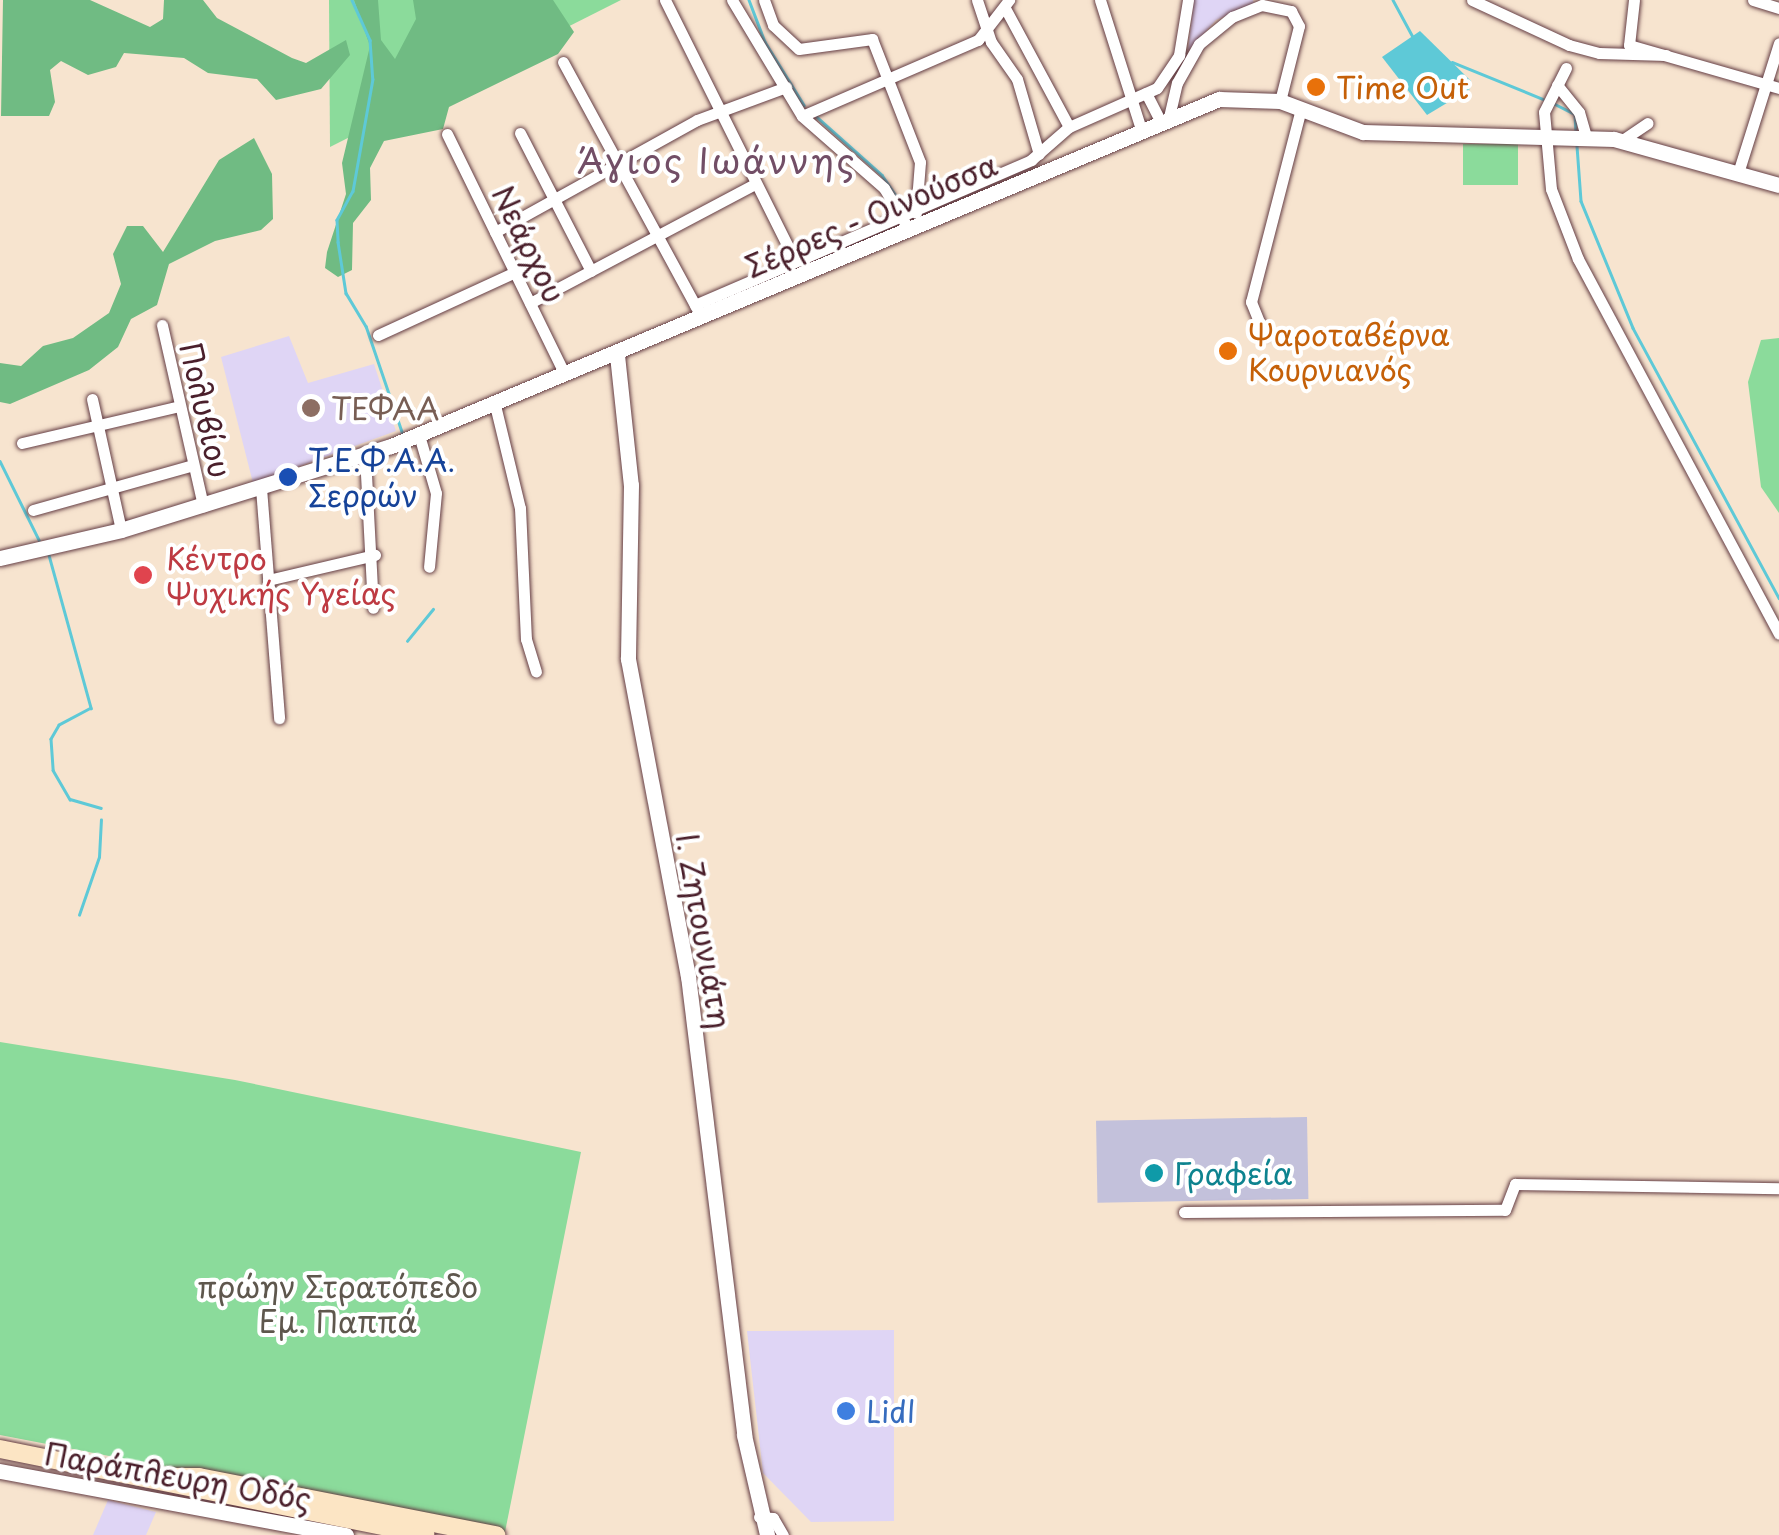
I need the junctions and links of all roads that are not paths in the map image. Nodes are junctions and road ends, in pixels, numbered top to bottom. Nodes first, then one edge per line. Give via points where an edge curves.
1 (665, 0) edge
2 (732, 0) edge
3 (764, 0) edge
4 (977, 0) edge
5 (1100, 0) edge
6 (1188, 0) edge
7 (1472, 0) edge
8 (1634, 0) edge
9 (1754, 0) edge
10 (1262, 2) edge
11 (1282, 3) edge
12 (1007, 4) edge
13 (1779, 8) edge
14 (987, 31) junction
15 (1779, 42) edge
16 (1666, 55) junction
17 (563, 62) dead end
18 (1566, 68) dead end
19 (890, 74) junction
20 (1766, 84) junction
21 (786, 87) junction
22 (1779, 88) edge
23 (1146, 93) junction
24 (1552, 96) junction
25 (1128, 99) junction
26 (1280, 101) junction
27 (1300, 108) junction
28 (716, 110) junction
29 (802, 116) junction
30 (1164, 119) junction
31 (1648, 123) dead end
32 (1068, 127) junction
33 (1141, 129) junction
34 (520, 133) dead end
35 (447, 134) dead end
36 (1552, 136) junction
37 (1586, 138) junction
38 (1614, 140) junction
39 (1039, 154) junction
40 (618, 164) junction
41 (1738, 173) junction
42 (753, 184) junction
43 (1779, 185) edge
44 (553, 198) junction
45 (917, 209) junction
46 (905, 223) junction
47 (495, 232) junction
48 (657, 235) junction
49 (795, 262) junction
50 (591, 271) junction
51 (514, 272) junction
52 (530, 303) junction
53 (698, 311) junction
54 (536, 316) junction
55 (521, 323) dead end
56 (162, 325) dead end
57 (378, 334) dead end
58 (1264, 334) dead end
59 (616, 355) junction
60 (565, 375) junction
61 (92, 399) dead end
62 (494, 405) junction
63 (180, 406) junction
64 (98, 426) junction
65 (418, 436) junction
66 (22, 443) dead end
67 (366, 455) junction
68 (193, 465) junction
69 (111, 488) junction
70 (261, 488) junction
71 (202, 506) junction
72 (32, 510) dead end
73 (120, 530) junction
74 (375, 554) junction
75 (0, 558) edge
76 (429, 567) dead end
77 (268, 580) junction
78 (374, 608) dead end
79 (1779, 634) edge
80 (536, 671) dead end
81 (279, 718) dead end
82 (1779, 1188) edge
83 (1184, 1212) dead end
84 (0, 1449) edge
85 (0, 1471) edge
86 (153, 1477) junction
87 (225, 1510) junction
88 (300, 1511) junction
89 (759, 1516) junction
90 (346, 1535) edge
91 (425, 1535) edge
92 (496, 1535) edge
93 (755, 1535) edge
94 (767, 1535) edge
95 (784, 1535) edge

1 - 28 street
2 - 21 street
3 - 19 street via 772,25 789,44 809,51 866,37
4 - 14 street
5 - 25 street
6 - 23 street via 1174,66
7 - 16 street via 1598,53
8 - 16 street via 1629,45
9 - 13 street
10 - 11 street
10 - 30 street via 1199,44
11 - 26 street via 1296,17 1300,36
12 - 14 street
12 - 32 street
14 - 19 street via 972,44
14 - 39 street via 1017,80
15 - 20 street
16 - 20 street
17 - 40 street
18 - 24 street
19 - 29 street
19 - 45 street via 921,167
20 - 22 street
20 - 41 street
21 - 28 street
21 - 29 street
23 - 25 street
23 - 30 street
24 - 36 street
24 - 37 street via 1580,112
25 - 32 street
25 - 33 street
26 - 27 street, Σέρρες - Οινούσσα
26 - 30 street, Σέρρες - Οινούσσα via 1240,95
27 - 36 street, Σέρρες - Οινούσσα via 1363,132
27 - 58 street via 1251,302
28 - 40 street
28 - 42 street
29 - 46 street via 874,178
30 - 33 street, Σέρρες - Οινούσσα
31 - 38 street
32 - 39 street
33 - 46 street, Σέρρες - Οινούσσα
34 - 44 street
35 - 47 street, Νεάρχου
36 - 37 street, Σέρρες - Οινούσσα
36 - 79 street via 1551,189 1578,260
37 - 38 street, Σέρρες - Οινούσσα
38 - 41 street, Σέρρες - Οινούσσα
39 - 45 street
40 - 44 street
40 - 48 street
41 - 43 street, Σέρρες - Οινούσσα
42 - 48 street
42 - 49 street
44 - 47 street
44 - 50 street
45 - 46 street
46 - 49 street
46 - 53 street, Σέρρες - Οινούσσα
47 - 51 street, Νεάρχου
48 - 50 street
48 - 53 street
49 - 53 street
50 - 52 street
51 - 52 street, Νεάρχου
51 - 57 street
52 - 54 street, Νεάρχου
53 - 59 street, Σέρρες - Οινούσσα
54 - 55 street
54 - 60 street, Νεάρχου
56 - 63 street, Πολυβίου
59 - 60 street, Σέρρες - Οινούσσα
59 - 89 street, Ι. Ζητουνιάτη via 631,485 628,659 688,976
60 - 62 street, Σέρρες - Οινούσσα
61 - 64 street
62 - 65 street, Σέρρες - Οινούσσα
62 - 80 street via 520,508 526,639
63 - 64 street
63 - 68 street, Πολυβίου
64 - 66 street
64 - 69 street
65 - 67 street, Σέρρες - Οινούσσα
65 - 76 street via 436,493
67 - 70 street, Σέρρες - Οινούσσα
67 - 74 street
68 - 69 street
68 - 71 street, Πολυβίου
69 - 72 street
69 - 73 street
70 - 71 street, Σέρρες - Οινούσσα
70 - 77 street
71 - 73 street, Σέρρες - Οινούσσα
73 - 75 street, Σέρρες - Οινούσσα
74 - 77 street
74 - 78 street
77 - 81 street
82 - 83 street via 1515,1184 1505,1210
84 - 86 main road
85 - 87 street, Παράπλευρη Οδός
86 - 88 main road via 195,1492
86 - 92 main road via 199,1477
87 - 88 main road
87 - 90 street, Παράπλευρη Οδός
88 - 91 main road
89 - 93 street
89 - 94 street
89 - 95 street via 773,1518

